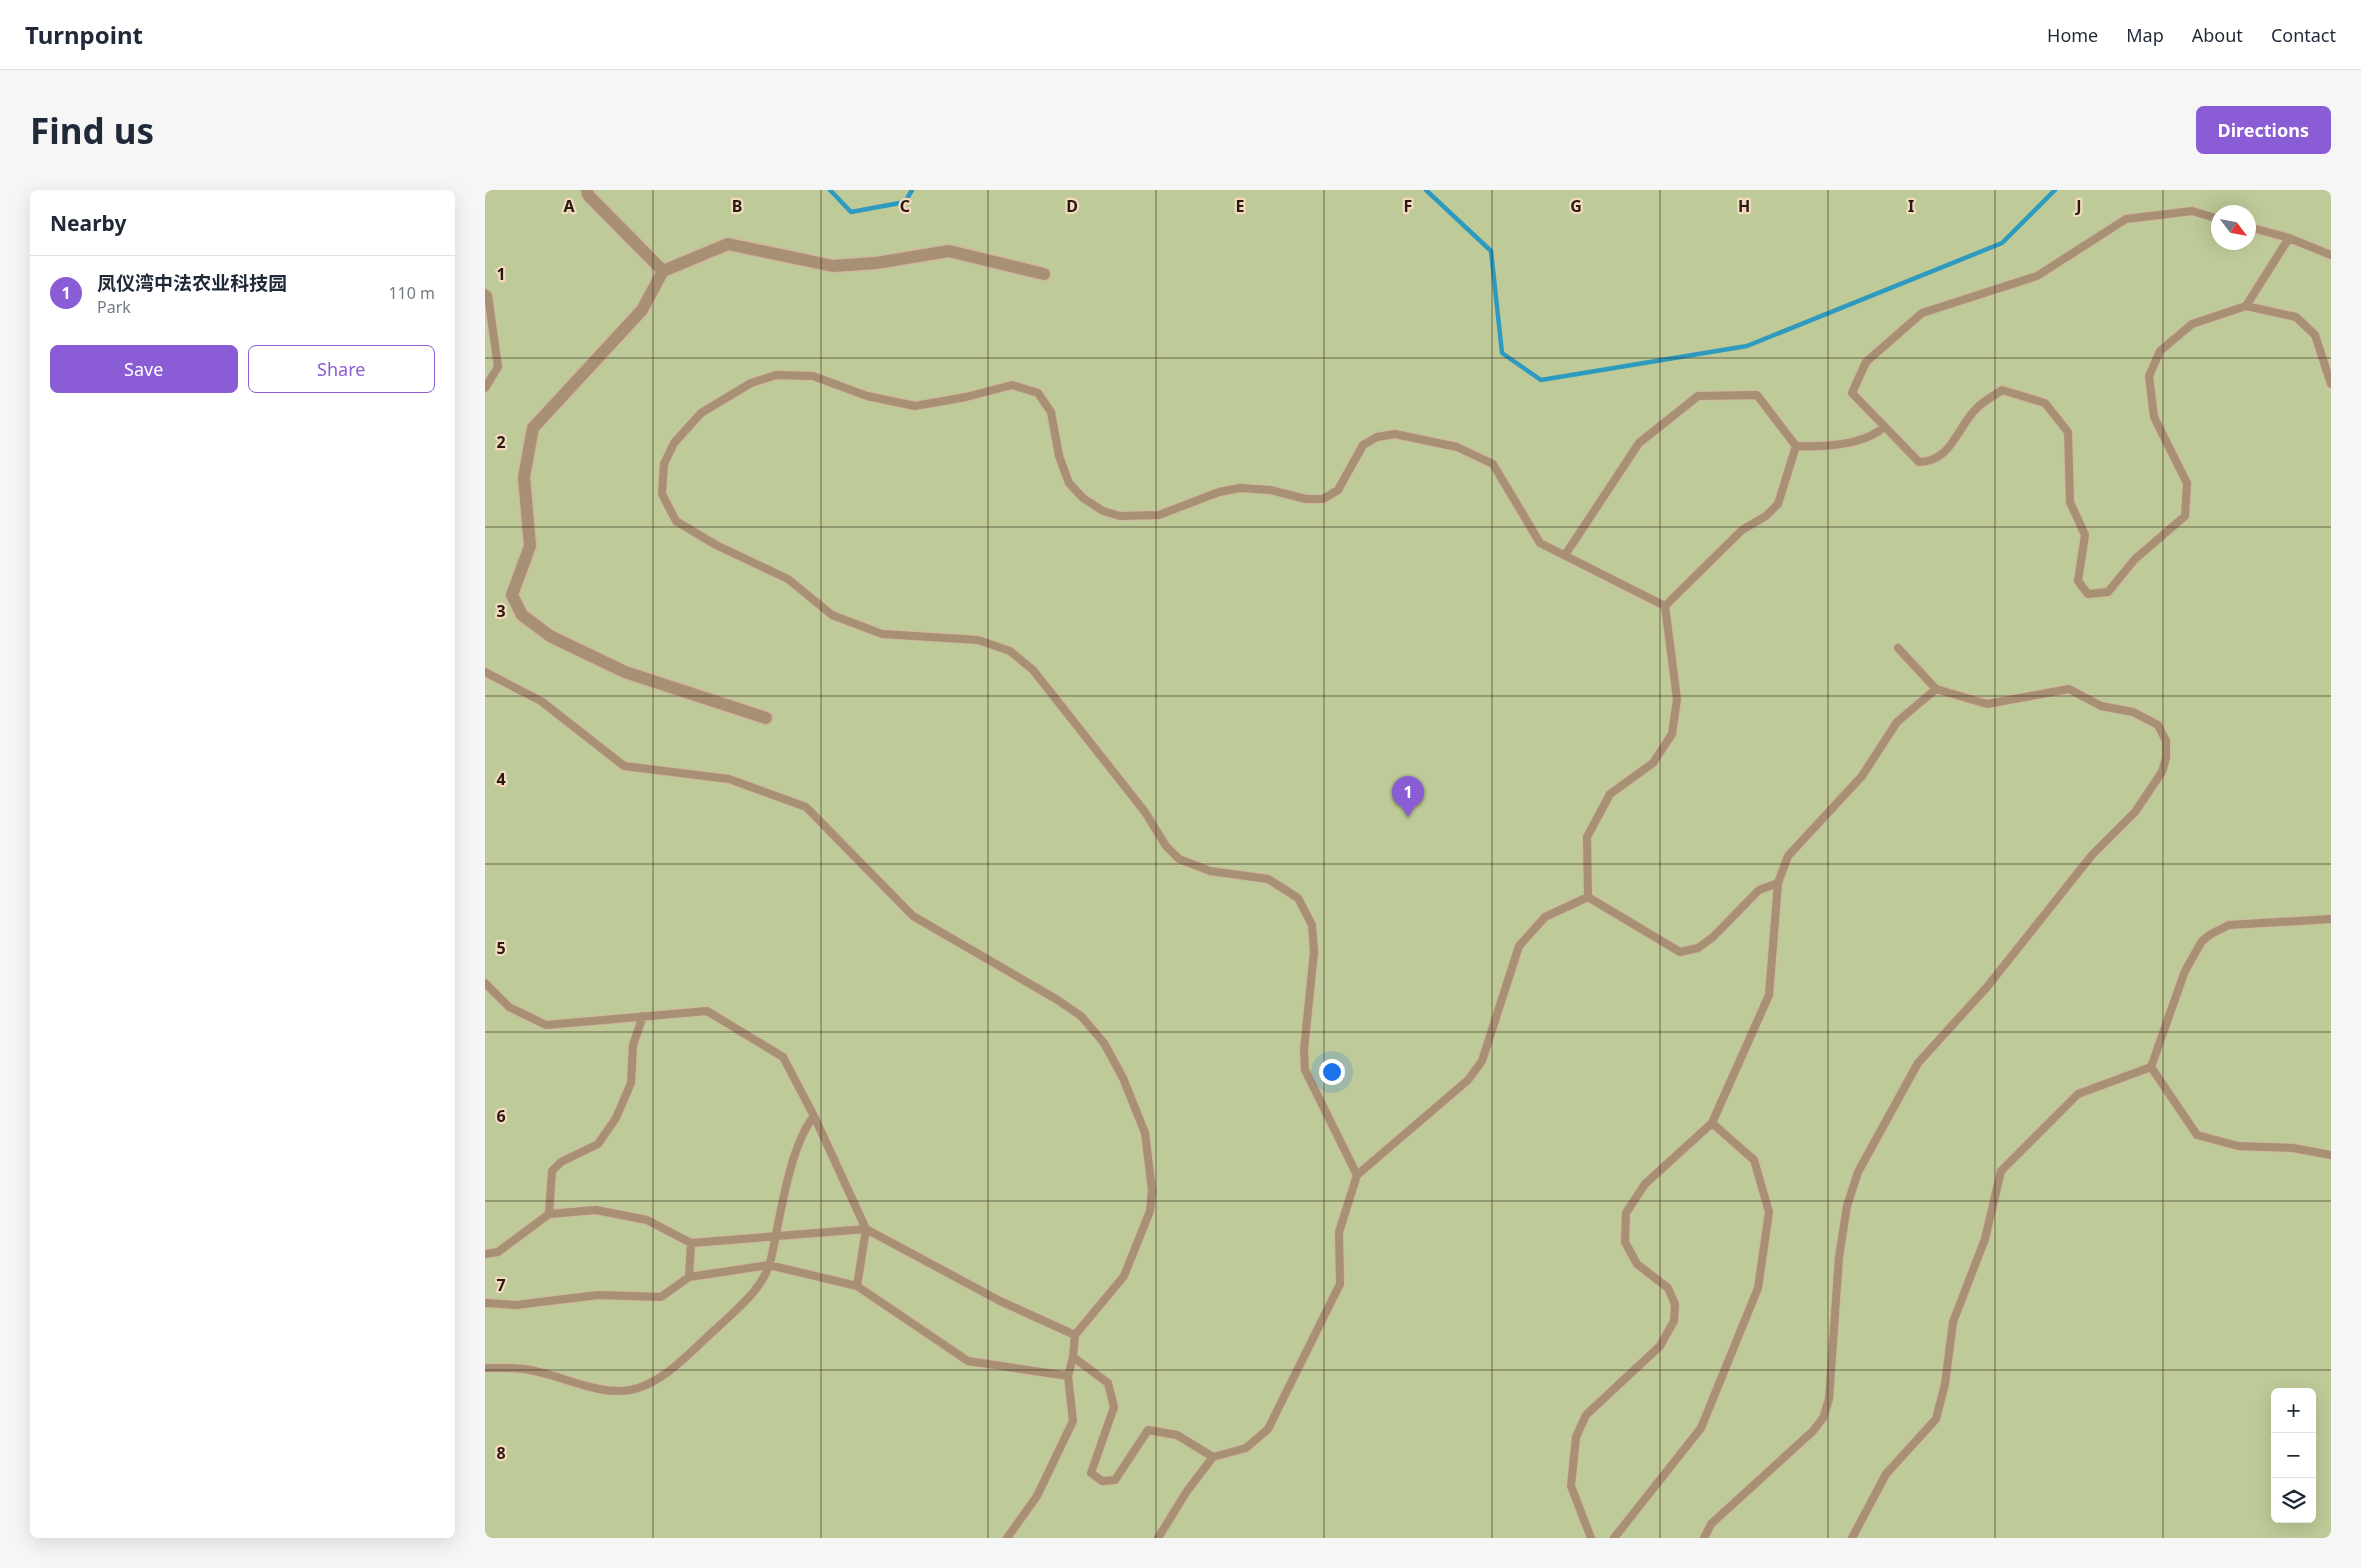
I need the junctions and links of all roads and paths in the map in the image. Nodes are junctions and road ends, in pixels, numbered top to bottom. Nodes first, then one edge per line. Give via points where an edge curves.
1 (587, 190) edge
2 (2211, 217) edge
3 (2256, 229) edge
4 (2289, 238) junction
5 (2331, 256) edge
6 (663, 271) junction
7 (1044, 274) dead end
8 (485, 293) edge
9 (2246, 306) junction
10 (2331, 384) edge
11 (485, 388) edge
12 (1884, 426) junction
13 (1796, 446) junction
14 (1565, 555) junction
15 (1665, 606) junction
16 (1898, 648) dead end
17 (485, 672) edge
18 (1936, 689) junction
19 (766, 718) dead end
20 (1778, 883) junction
21 (1588, 897) junction
22 (2331, 919) edge
23 (485, 983) edge
24 (643, 1016) junction
25 (2151, 1067) junction
26 (814, 1116) junction
27 (1713, 1123) junction
28 (2331, 1155) edge
29 (1357, 1175) junction
30 (549, 1214) junction
31 (867, 1229) junction
32 (776, 1237) junction
33 (691, 1243) junction
34 (485, 1254) edge
35 (769, 1265) junction
36 (689, 1277) junction
37 (857, 1286) junction
38 (485, 1303) edge
39 (1075, 1335) junction
40 (1073, 1357) junction
41 (485, 1368) edge
42 (1068, 1376) junction
43 (1213, 1457) junction
44 (1007, 1538) edge
45 (1158, 1538) edge
46 (1591, 1538) edge
47 (1613, 1538) edge
48 (1704, 1538) edge
49 (1851, 1538) edge

1 - 6 street via 588,195
2 - 12 lane via 2192,211 2126,219 2037,276 1922,313 1866,362 1852,392
3 - 4 lane
4 - 5 lane
4 - 9 lane
6 - 7 street via 728,244 833,266 876,263 949,251
6 - 19 street via 642,310 533,428 524,477 530,546 512,596 521,616 550,636 625,672
8 - 11 lane via 499,367
9 - 10 lane via 2296,317 2315,335
9 - 12 lane via 2192,324 2160,350 2149,376 2154,417 2187,483 2185,516 2135,558 2108,592 2088,594 2078,581 2085,535 2070,502 2068,432 2045,403 2002,390 1976,409 1950,448 1930,462 1919,462
12 - 13 lane via 1877,433 1831,447
13 - 14 lane via 1757,395 1698,396 1639,443
13 - 15 lane via 1778,504 1766,516 1742,530
14 - 15 lane
14 - 29 lane via 1541,542 1493,464 1457,447 1395,434 1377,437 1363,445 1338,490 1323,499 1239,488 1219,492 1159,515 1120,516 1103,511 1083,498 1069,483 1059,456 1051,412 1038,393 1012,385 915,406 867,396 813,376 776,375 751,383 701,413 674,443 664,464 662,494 676,521 715,545 788,579 832,615 882,634 978,640 1010,652 1033,670 1179,859 1210,871 1268,879 1298,898 1312,925 1314,952 1304,1050 1305,1070
15 - 21 lane via 1677,699 1672,734 1653,763 1609,794 1587,837
16 - 18 lane
17 - 39 lane via 541,701 624,766 729,779 806,807 913,916 1081,1016 1104,1043 1123,1078 1145,1133 1152,1190 1149,1211 1124,1276
18 - 20 lane via 1897,722 1862,776 1788,856
18 - 48 lane via 1987,704 2069,689 2101,706 2133,712 2158,725 2166,741 2166,758 2162,772 2135,812 2092,855 1987,987 1919,1063 1859,1172 1847,1206 1839,1257 1829,1399 1823,1418 1813,1431 1711,1524
20 - 21 lane via 1759,890 1713,938 1699,948 1680,952
20 - 27 lane via 1769,994
21 - 29 lane via 1545,917 1519,946 1482,1061 1468,1080
22 - 25 lane via 2229,925 2202,941 2185,971
23 - 24 lane via 509,1008 546,1025
24 - 26 lane via 707,1011 783,1057
24 - 30 lane via 633,1045 631,1083 615,1118 598,1144 561,1162 552,1170
25 - 28 lane via 2197,1135 2239,1146 2293,1148
25 - 49 lane via 2079,1094 2001,1171 1985,1239 1953,1322 1945,1384 1936,1419 1886,1474
26 - 31 lane
26 - 32 lane via 806,1126 791,1169
27 - 46 lane via 1645,1184 1625,1212 1625,1242 1637,1264 1668,1288 1675,1304 1675,1321 1660,1346 1586,1415 1575,1436 1571,1486
27 - 47 lane via 1754,1160 1769,1212 1758,1288 1701,1428
29 - 43 lane via 1339,1232 1340,1284 1269,1429 1246,1448
30 - 33 lane via 596,1210 647,1220
30 - 34 lane via 498,1252
31 - 32 lane
31 - 37 lane
31 - 39 lane via 1000,1301
32 - 33 lane
32 - 35 lane
33 - 36 lane
35 - 36 lane
35 - 37 lane
35 - 41 lane via 751,1297 654,1381 629,1391 597,1389 530,1370
36 - 38 lane via 661,1297 598,1295 516,1305
37 - 42 lane via 968,1361
39 - 40 lane
40 - 42 lane
40 - 43 lane via 1108,1383 1114,1407 1091,1473 1102,1481 1115,1480 1148,1430 1177,1435
42 - 44 lane via 1073,1421 1037,1496
43 - 45 lane

